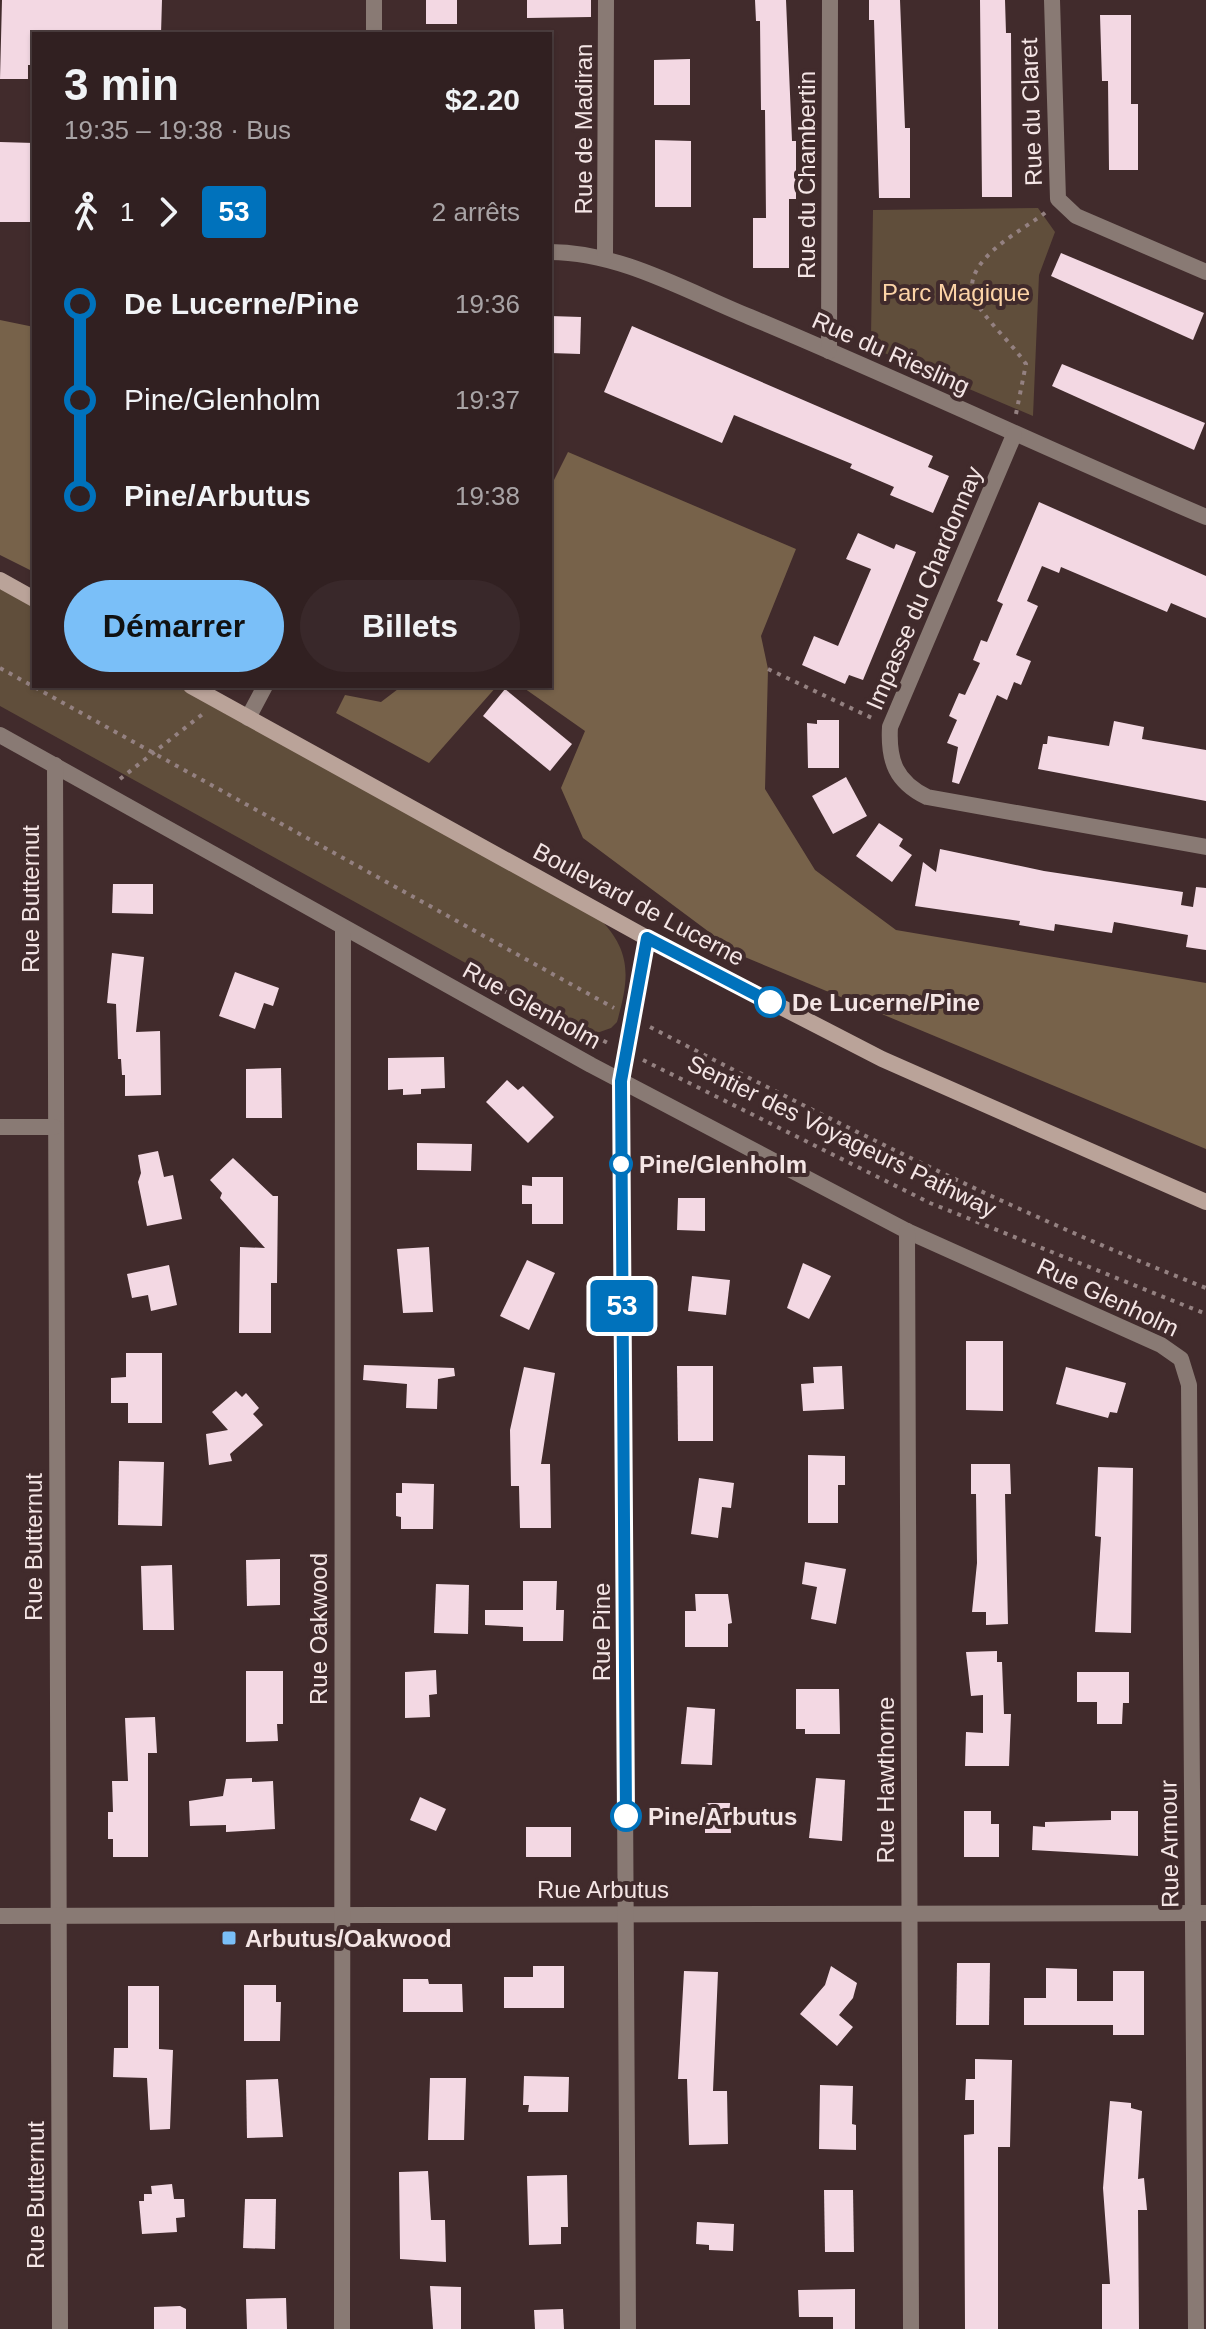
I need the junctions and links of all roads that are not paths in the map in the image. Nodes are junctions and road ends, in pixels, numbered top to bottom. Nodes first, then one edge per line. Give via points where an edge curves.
1 (374, 0) edge
2 (606, 0) edge
3 (830, 0) edge
4 (1052, 0) edge
5 (374, 32) edge
6 (552, 252) edge
7 (605, 258) junction
8 (1206, 272) edge
9 (829, 351) junction
10 (1014, 435) junction
11 (1206, 517) edge
12 (0, 580) edge
13 (32, 598) edge
14 (194, 688) edge
15 (264, 688) edge
16 (248, 718) junction
17 (0, 735) edge
18 (55, 765) junction
19 (1206, 847) edge
20 (343, 928) junction
21 (647, 938) junction
22 (621, 1081) junction
23 (0, 1127) edge
24 (54, 1127) junction
25 (1206, 1202) edge
26 (907, 1231) junction
27 (1181, 1359) joint
28 (627, 1912) junction
29 (1200, 1913) edge
30 (341, 1915) junction
31 (910, 1915) junction
32 (0, 1916) edge
33 (56, 1916) junction
34 (60, 2329) edge
35 (342, 2329) edge
36 (628, 2329) edge
37 (911, 2329) edge
38 (1196, 2329) edge

1 - 5 street
2 - 7 street, Rue de Madiran
3 - 9 street, Rue du Chambertin
4 - 8 street, Rue du Claret via 1058,199 1076,216
6 - 7 street, Rue du Riesling
7 - 9 street, Rue du Riesling
9 - 10 street, Rue du Riesling
10 - 11 street, Rue du Riesling
10 - 19 street, Impasse du Chardonnay via 890,727 889,747 899,777 927,797
12 - 13 main road
14 - 16 main road, Boulevard de Lucerne
15 - 16 street
16 - 21 main road, Boulevard de Lucerne
17 - 18 street, Rue Glenholm
18 - 20 street, Rue Glenholm
18 - 24 street, Rue Butternut
20 - 22 street, Rue Glenholm
20 - 30 street, Rue Oakwood
21 - 22 street, Rue Pine
21 - 25 main road, Boulevard de Lucerne via 894,1065
22 - 26 street, Rue Glenholm
22 - 28 street, Rue Pine
23 - 24 street
24 - 33 street, Rue Butternut via 60,1886
26 - 27 street, Rue Glenholm via 1161,1345
26 - 31 street, Rue Hawthorne
27 - 29 street, Rue Armour via 1189,1385
28 - 30 street, Rue Arbutus
28 - 31 street, Rue Arbutus
28 - 36 street, Rue Pine
29 - 31 street, Rue Arbutus
29 - 38 street, Rue Armour
30 - 33 street, Rue Arbutus
30 - 35 street, Rue Oakwood
31 - 37 street, Rue Hawthorne
32 - 33 street, Rue Arbutus
33 - 34 street, Rue Butternut

